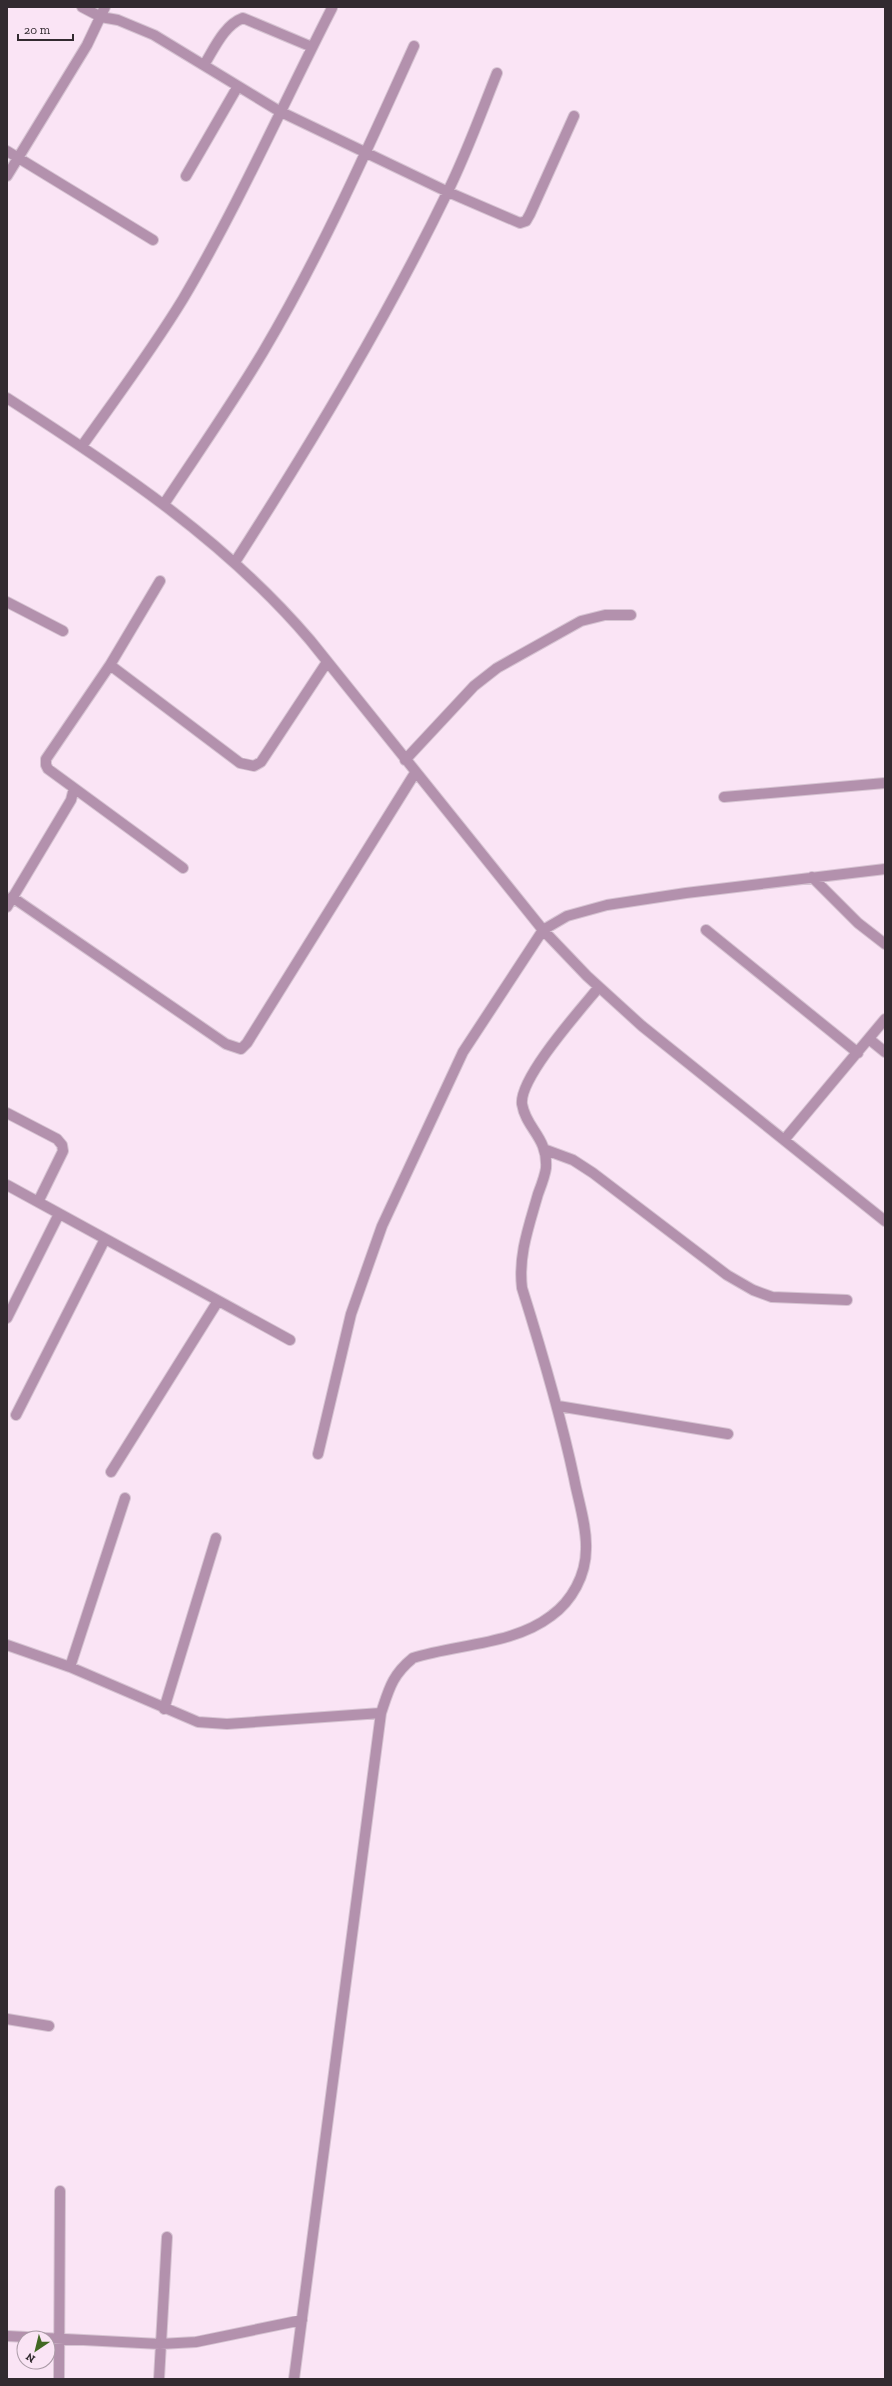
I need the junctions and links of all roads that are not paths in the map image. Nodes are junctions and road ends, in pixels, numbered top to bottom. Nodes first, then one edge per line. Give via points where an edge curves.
1 (82, 7) edge
2 (105, 7) edge
3 (332, 8) edge
4 (101, 17) junction
5 (414, 46) dead end
6 (312, 47) junction
7 (204, 65) junction
8 (497, 73) dead end
9 (238, 86) junction
10 (279, 111) junction
11 (574, 116) dead end
12 (7, 151) edge
13 (366, 153) junction
14 (18, 160) junction
15 (7, 176) edge
16 (186, 176) dead end
17 (448, 192) junction
18 (153, 240) dead end
19 (7, 398) edge
20 (82, 446) junction
21 (164, 504) junction
22 (235, 562) junction
23 (160, 581) dead end
24 (7, 602) edge
25 (631, 615) dead end
26 (63, 631) dead end
27 (327, 662) junction
28 (110, 665) junction
29 (405, 760) junction
30 (416, 772) junction
31 (885, 783) edge
32 (74, 788) junction
33 (724, 797) dead end
34 (183, 868) dead end
35 (885, 869) edge
36 (812, 877) junction
37 (12, 897) junction
38 (7, 907) edge
39 (543, 930) junction
40 (706, 930) dead end
41 (885, 944) edge
42 (599, 987) junction
43 (885, 1019) edge
44 (868, 1039) junction
45 (885, 1052) edge
46 (858, 1053) junction
47 (7, 1113) edge
48 (784, 1140) junction
49 (546, 1150) junction
50 (7, 1185) edge
51 (38, 1202) junction
52 (59, 1214) junction
53 (885, 1221) edge
54 (106, 1239) junction
55 (847, 1300) dead end
56 (218, 1301) junction
57 (7, 1318) edge
58 (290, 1340) dead end
59 (558, 1406) junction
60 (16, 1415) dead end
61 (728, 1434) dead end
62 (318, 1454) dead end
63 (111, 1472) dead end
64 (126, 1498) dead end
65 (216, 1538) dead end
66 (7, 1645) edge
67 (70, 1668) junction
68 (164, 1709) junction
69 (381, 1713) junction
70 (7, 2019) edge
71 (49, 2026) dead end
72 (60, 2191) dead end
73 (167, 2236) dead end
74 (302, 2320) junction
75 (7, 2336) edge
76 (61, 2337) junction
77 (160, 2344) junction
78 (59, 2379) edge
79 (159, 2379) edge
80 (294, 2379) edge

1 - 4 street
2 - 4 street
3 - 6 street
4 - 7 street via 118,20 154,36
4 - 14 street
5 - 13 street
6 - 7 street via 243,18 235,21 227,29
6 - 10 street
7 - 9 street
8 - 17 street
9 - 10 street
9 - 16 street
10 - 13 street
10 - 20 street via 183,298 158,339
11 - 17 street via 526,221 520,223 511,220
12 - 14 street
13 - 17 street
13 - 21 street via 337,215 263,352
14 - 15 street
14 - 18 street
17 - 22 street via 376,332
19 - 20 street
20 - 21 street
21 - 22 street
22 - 27 street via 288,614
23 - 28 street
24 - 26 street
25 - 29 street via 605,615 581,621 497,668 474,686
27 - 28 street via 261,762 254,766 240,763
27 - 29 street
28 - 32 street via 46,759 48,769
29 - 30 street
30 - 37 street via 248,1043 241,1049 226,1044
30 - 39 street
31 - 33 street
32 - 34 street
32 - 37 street via 71,800
35 - 36 street
36 - 39 street via 607,905 567,916
36 - 41 street via 858,923
37 - 38 street
39 - 42 street
39 - 62 street via 488,1010 463,1052 382,1226 351,1314
40 - 46 street
42 - 48 street via 642,1026
42 - 49 street via 555,1041 522,1094 522,1105 527,1117
43 - 44 street
44 - 45 street
44 - 46 street
46 - 48 street
47 - 51 street via 57,1139 62,1145 62,1151
48 - 53 street
49 - 55 street via 586,1168 727,1275 753,1290 772,1296
49 - 59 street via 546,1169 523,1247 519,1270 522,1288
50 - 51 street
51 - 52 street
52 - 54 street
52 - 57 street
54 - 56 street
54 - 60 street
56 - 58 street
56 - 63 street
59 - 61 street
59 - 69 street via 582,1516 586,1549 583,1573 575,1590 555,1612 534,1626 509,1636 413,1658 400,1668 391,1681
64 - 67 street
65 - 68 street
66 - 67 street
67 - 68 street
68 - 69 street via 213,1725
69 - 74 street
70 - 71 street
72 - 76 street
73 - 77 street
74 - 77 street via 196,2342
74 - 80 street
75 - 76 street
76 - 77 street
76 - 78 street
77 - 79 street

